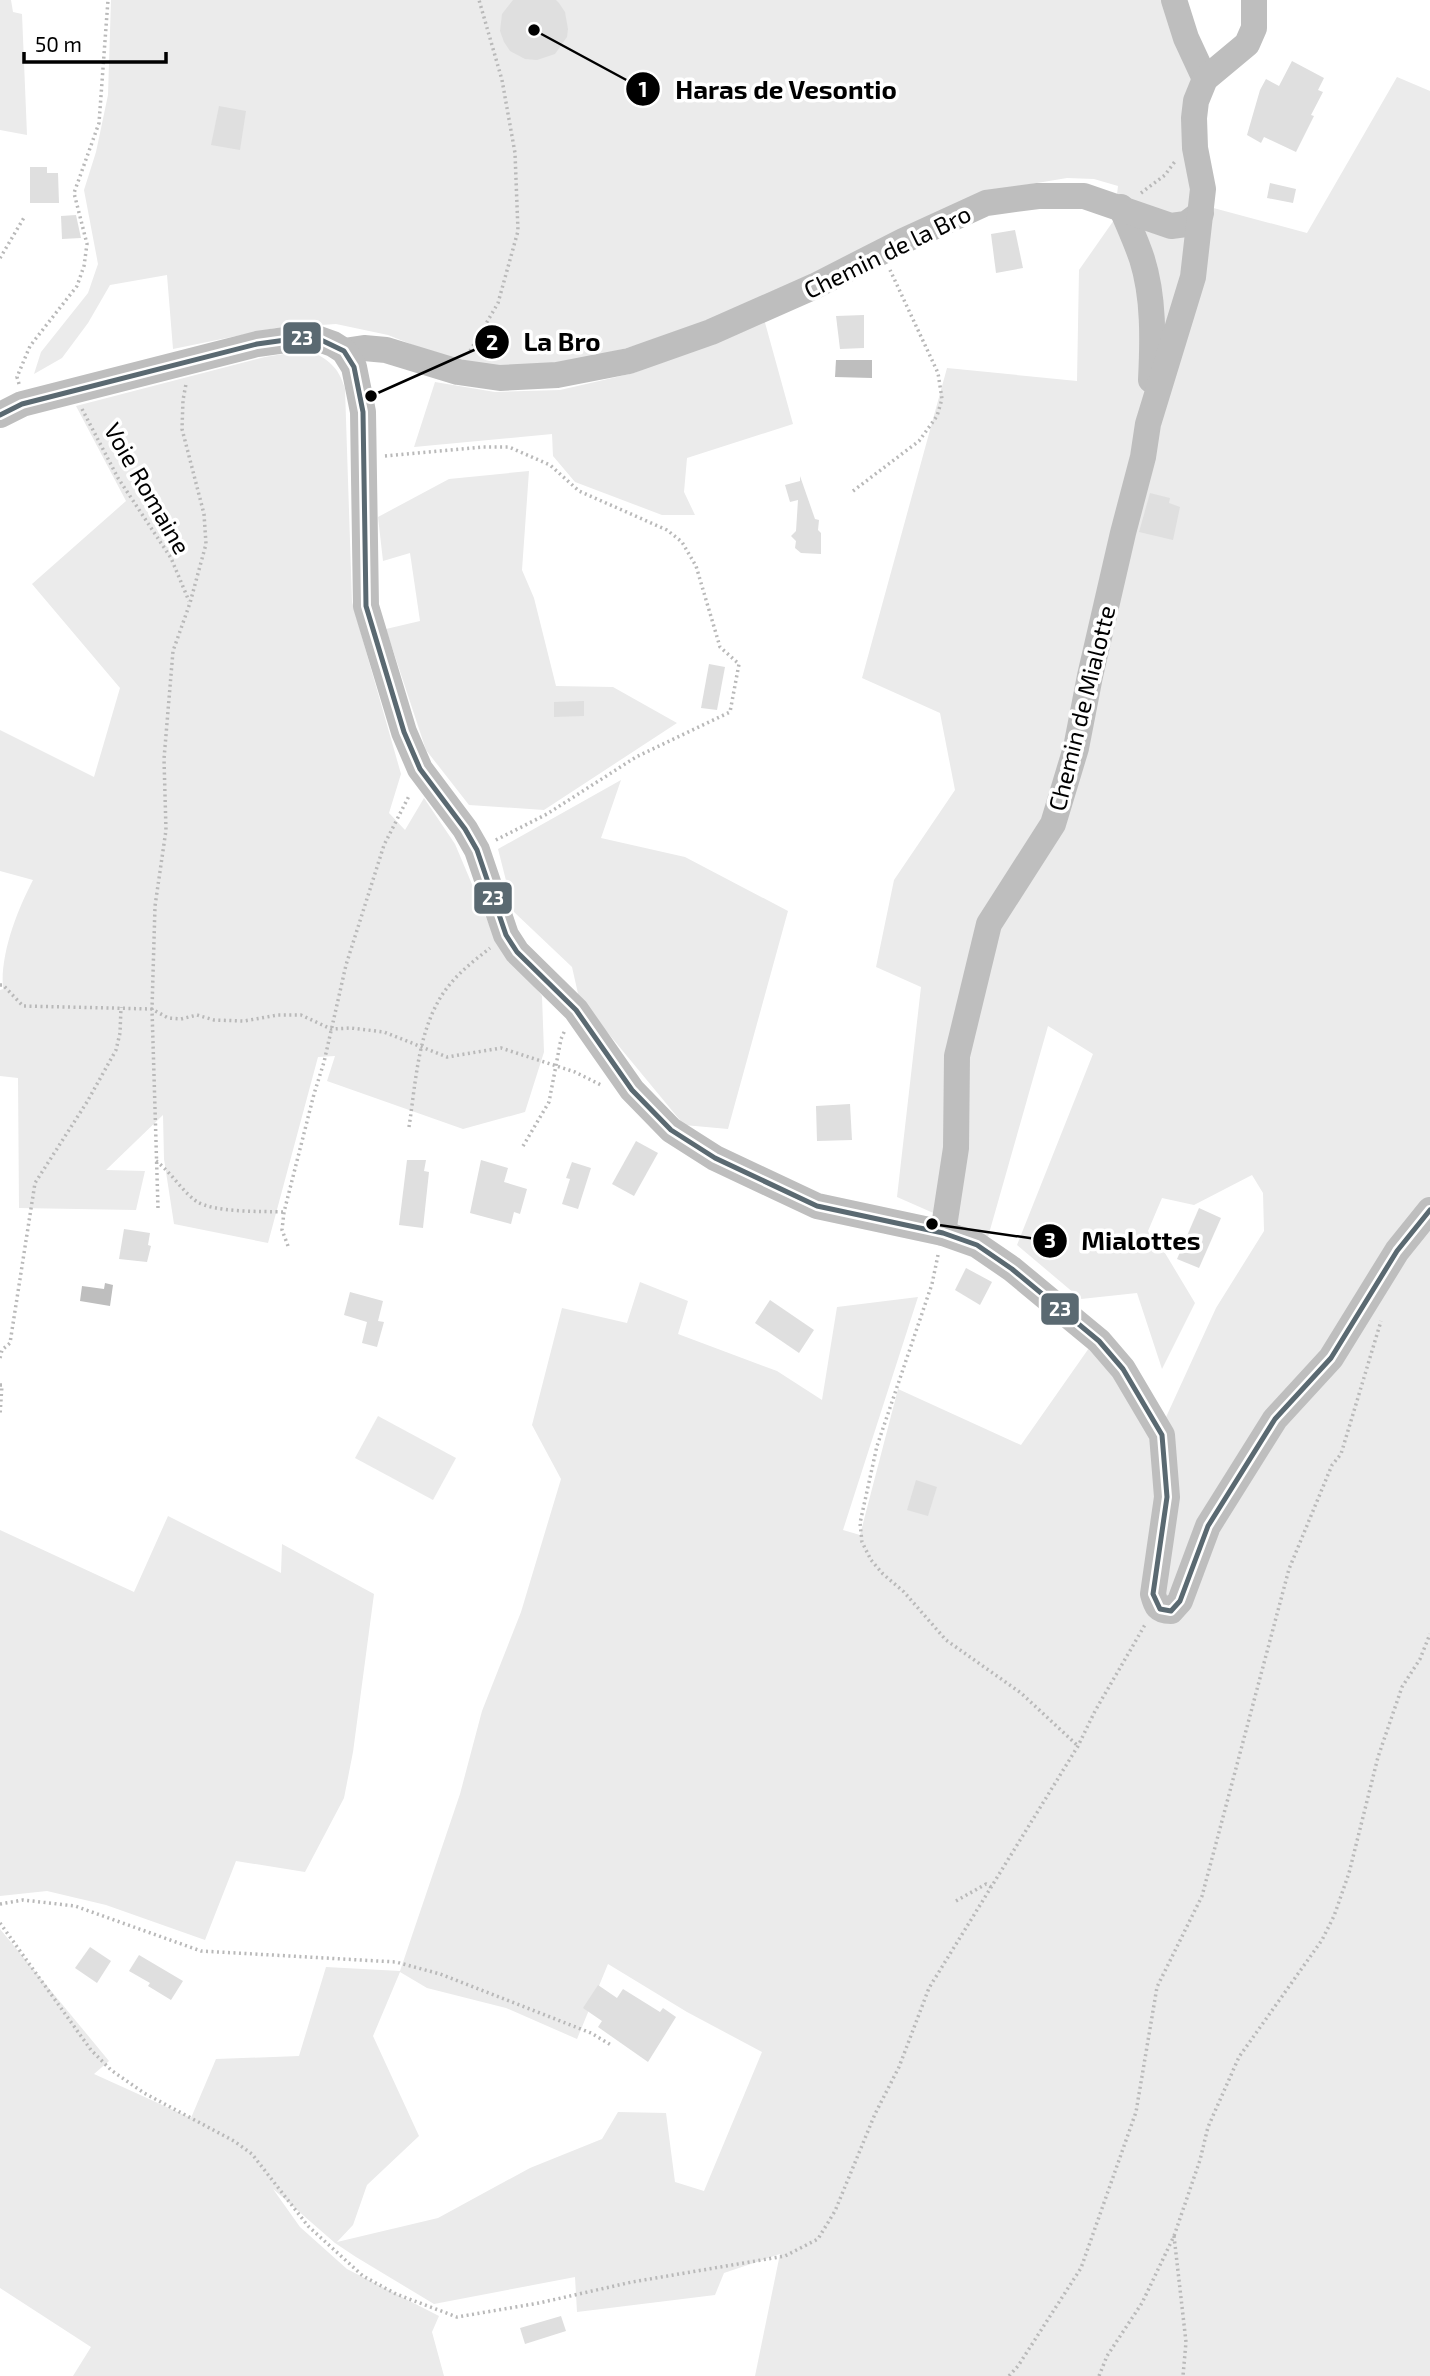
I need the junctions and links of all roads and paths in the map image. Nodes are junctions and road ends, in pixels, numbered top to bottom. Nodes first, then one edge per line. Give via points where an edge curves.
1 (108, 0) edge
2 (479, 0) edge
3 (1174, 0) edge
4 (1257, 4) edge
5 (1205, 79) junction
6 (1194, 128) junction
7 (1115, 205) junction
8 (1201, 213) junction
9 (25, 216) dead end
10 (881, 253) junction
11 (0, 258) edge
12 (344, 351) junction
13 (191, 362) junction
14 (458, 372) junction
15 (73, 392) junction
16 (11, 409) edge
17 (1148, 424) junction
18 (363, 457) junction
19 (853, 491) dead end
20 (190, 603) junction
21 (421, 769) junction
22 (477, 850) junction
23 (506, 935) junction
24 (0, 985) edge
25 (121, 1007) junction
26 (152, 1009) junction
27 (576, 1010) junction
28 (331, 1029) junction
29 (422, 1045) junction
30 (555, 1067) junction
31 (632, 1090) junction
32 (409, 1127) dead end
33 (523, 1146) dead end
34 (156, 1161) junction
35 (158, 1208) dead end
36 (1430, 1210) edge
37 (284, 1212) junction
38 (943, 1233) junction
39 (288, 1246) dead end
40 (1382, 1316) dead end
41 (0, 1358) edge
42 (0, 1385) edge
43 (0, 1415) edge
44 (1156, 1606) junction
45 (1430, 1634) edge
46 (1078, 1746) junction
47 (990, 1887) junction
48 (956, 1901) dead end
49 (0, 1904) edge
50 (0, 1923) edge
51 (611, 2046) dead end
52 (1174, 2236) junction
53 (1009, 2376) edge
54 (1099, 2376) edge
55 (1183, 2376) edge

1 - 16 path via 99,123 75,193 87,244 84,265 78,286 30,346
2 - 14 path via 502,80 515,153 518,231 498,303
3 - 5 street
4 - 5 street via 1255,28 1247,44
5 - 6 street via 1196,101
6 - 7 path via 1159,180
6 - 8 street via 1203,189
7 - 8 street, Chemin de la Bro via 1171,226 1186,224
7 - 10 street, Chemin de la Bro via 1084,196 986,203
7 - 17 street via 1142,258 1150,290 1153,345
8 - 17 street, Chemin de Mialotte via 1193,277
9 - 11 path
10 - 14 street, Chemin de la Bro via 711,332 629,361 557,375 500,378
10 - 19 path via 938,373 942,399 937,416 919,441
12 - 13 street via 333,344 300,338
12 - 14 street, Chemin de la Bro via 386,350
12 - 18 street via 354,367 361,397
13 - 15 street
13 - 20 path via 182,429 204,514 206,544
15 - 16 street
15 - 20 path, Voie Romaine via 118,478 171,558
17 - 38 street, Chemin de Mialotte via 1076,748 1053,824 989,923 957,1056 956,1148
18 - 21 street via 366,606 404,732
18 - 22 path via 509,447 550,465 579,491 667,530 682,542 696,566 720,646 739,664 730,712 636,757 547,814
20 - 26 path via 173,651
21 - 22 street
21 - 28 path via 384,845
22 - 23 street
23 - 27 street via 517,952
23 - 29 path via 447,987 433,1010
24 - 25 path via 23,1006
25 - 26 path
25 - 41 path via 116,1050 35,1183 10,1343
26 - 28 path via 181,1019 197,1015 244,1021 302,1015
26 - 34 path
27 - 30 path via 561,1039
27 - 31 street
28 - 29 path via 384,1032
28 - 37 path
29 - 30 path via 447,1057 501,1048
29 - 32 path
30 - 31 path via 609,1088
30 - 33 path via 549,1102
31 - 38 street via 671,1130 715,1158 817,1206
34 - 35 path
34 - 37 path via 208,1207
36 - 44 street via 1397,1251 1331,1358 1275,1419 1208,1526 1180,1601 1171,1611
37 - 39 path via 282,1230
38 - 44 street via 977,1245 1012,1269 1098,1341 1123,1369 1162,1436 1167,1497 1153,1594
38 - 46 path via 932,1283 877,1446 864,1496 862,1542 871,1560 946,1640 1021,1693
40 - 53 path via 1341,1454 1332,1465 1289,1569 1202,1896 1157,1987 1136,2112 1081,2268
42 - 43 path
44 - 46 path
45 - 52 path via 1402,1687 1378,1757 1334,1916 1322,1940 1238,2057 1208,2127
46 - 47 path
47 - 48 path via 986,1884
47 - 50 path via 929,1988 899,2067 818,2239 785,2256 457,2316 396,2294 363,2276 308,2226 252,2154 111,2070 91,2050
49 - 51 path via 23,1900 75,1906 201,1951 396,1962 440,1974 591,2033
52 - 54 path
52 - 55 path via 1186,2342

